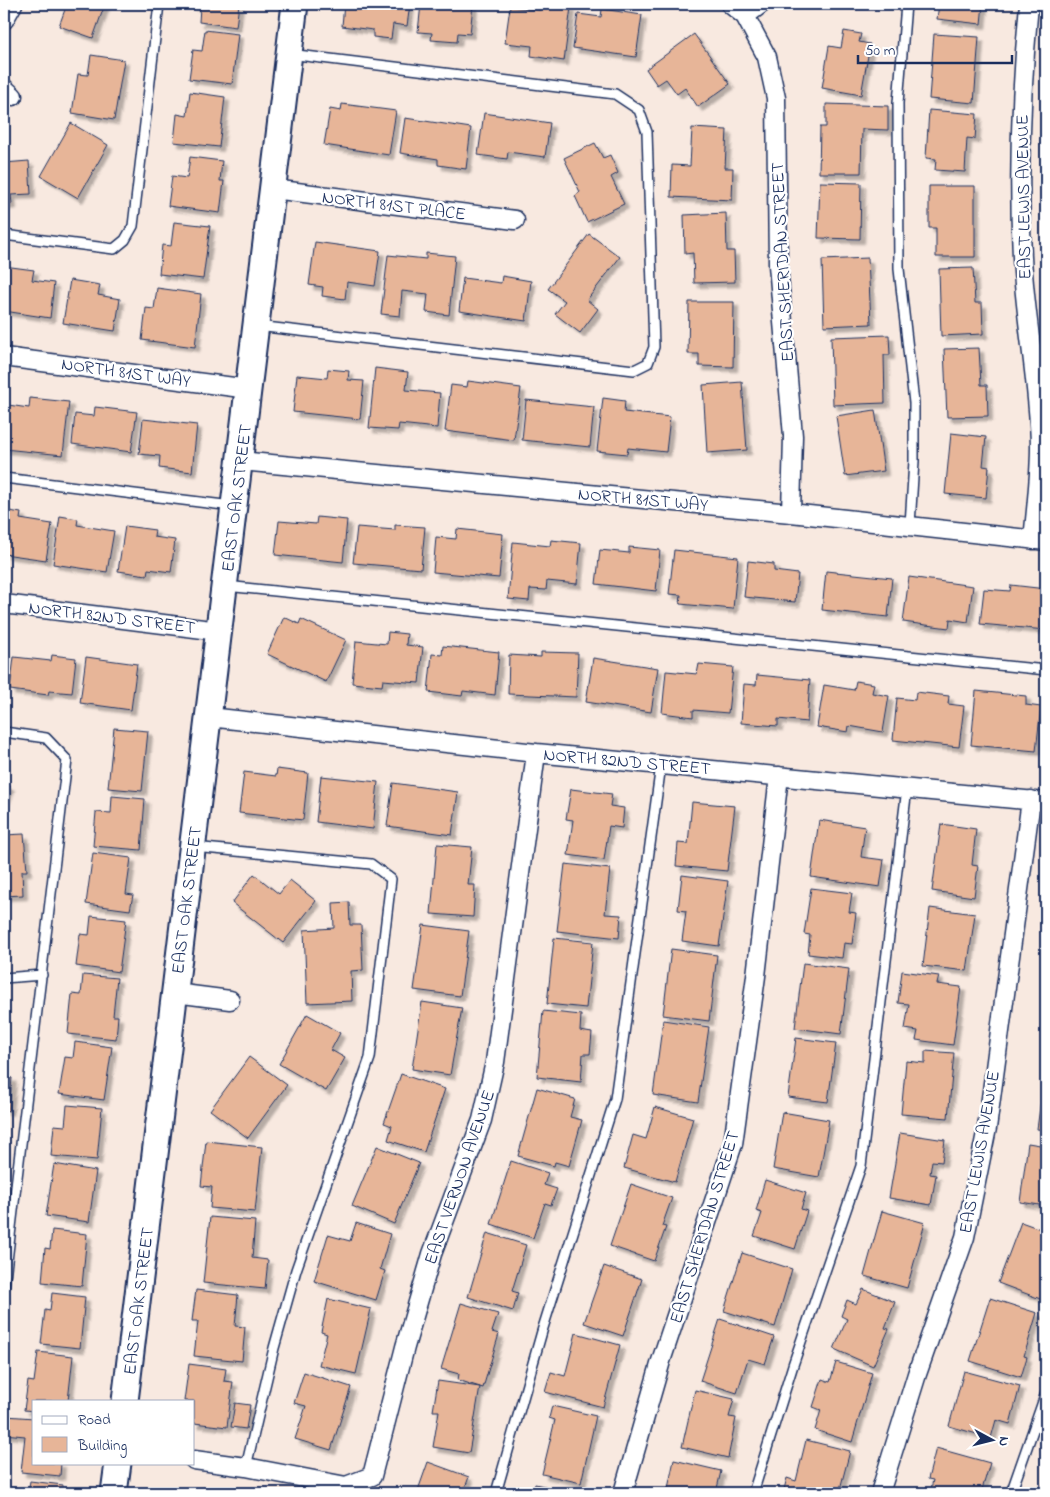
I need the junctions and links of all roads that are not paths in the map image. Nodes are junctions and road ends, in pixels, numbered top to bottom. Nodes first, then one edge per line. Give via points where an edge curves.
1 (13, 4) edge
2 (159, 4) edge
3 (295, 4) edge
4 (730, 4) edge
5 (761, 4) edge
6 (906, 4) edge
7 (1029, 4) edge
8 (745, 16) junction
9 (4, 20) edge
10 (289, 54) junction
11 (273, 189) junction
12 (515, 220) dead end
13 (4, 235) edge
14 (257, 326) junction
15 (4, 357) edge
16 (249, 389) junction
17 (240, 461) junction
18 (4, 478) edge
19 (234, 506) junction
20 (791, 513) junction
21 (910, 525) junction
22 (1040, 541) edge
23 (225, 586) junction
24 (4, 604) edge
25 (219, 631) junction
26 (1046, 670) edge
27 (209, 717) junction
28 (4, 732) edge
29 (536, 753) junction
30 (661, 765) junction
31 (779, 776) junction
32 (907, 788) junction
33 (1038, 801) edge
34 (193, 847) junction
35 (42, 975) junction
36 (4, 978) edge
37 (175, 993) junction
38 (230, 1000) dead end
39 (4, 1286) edge
40 (1046, 1393) edge
41 (125, 1400) edge
42 (195, 1460) edge
43 (118, 1464) edge
44 (246, 1467) junction
45 (114, 1493) edge
46 (496, 1493) edge
47 (623, 1493) edge
48 (753, 1493) edge
49 (880, 1493) edge
50 (1011, 1493) edge

1 - 9 street
2 - 13 lane via 133,226 125,240 114,249
3 - 10 street, EAST OAK STREET
4 - 8 street
5 - 8 street
6 - 21 lane via 898,103 899,269 914,403
7 - 22 street, EAST LEWIS AVENUE via 1020,167 1024,298 1040,447
8 - 20 street, EAST SHERIDAN STREET via 767,57 776,98 778,264 793,436
10 - 11 street, EAST OAK STREET
10 - 14 lane via 615,94 639,110 647,132 654,347 648,363 634,370
11 - 12 street, NORTH 81ST PLACE
11 - 14 street, EAST OAK STREET
14 - 16 street, EAST OAK STREET
15 - 16 street, NORTH 81ST WAY
16 - 17 street, EAST OAK STREET
17 - 19 street, EAST OAK STREET
17 - 20 street, NORTH 81ST WAY
18 - 19 lane
19 - 23 street, EAST OAK STREET
20 - 21 street, NORTH 81ST WAY
21 - 22 street, NORTH 81ST WAY
23 - 25 street, EAST OAK STREET
23 - 26 lane
24 - 25 street, NORTH 82ND STREET
25 - 27 street, EAST OAK STREET
27 - 29 street, NORTH 82ND STREET
27 - 34 street, EAST OAK STREET
28 - 35 lane via 46,738 68,760
29 - 30 street, NORTH 82ND STREET
29 - 44 street, EAST VERNON AVENUE via 482,1120 432,1254 372,1476 346,1486
30 - 31 street, NORTH 82ND STREET
30 - 46 lane via 615,1099 543,1328
31 - 32 street, NORTH 82ND STREET
31 - 47 street, EAST SHERIDAN STREET via 733,1144
32 - 33 street, NORTH 82ND STREET
32 - 48 lane via 860,1166
33 - 49 street, EAST LEWIS AVENUE via 987,1128 965,1237
34 - 37 street, EAST OAK STREET
34 - 44 lane via 371,864 391,879 370,1058 296,1270 271,1357
35 - 36 lane
35 - 39 lane
37 - 38 street, EAST OAK STREET
37 - 41 street, EAST OAK STREET
40 - 50 lane
42 - 44 street
43 - 45 street

